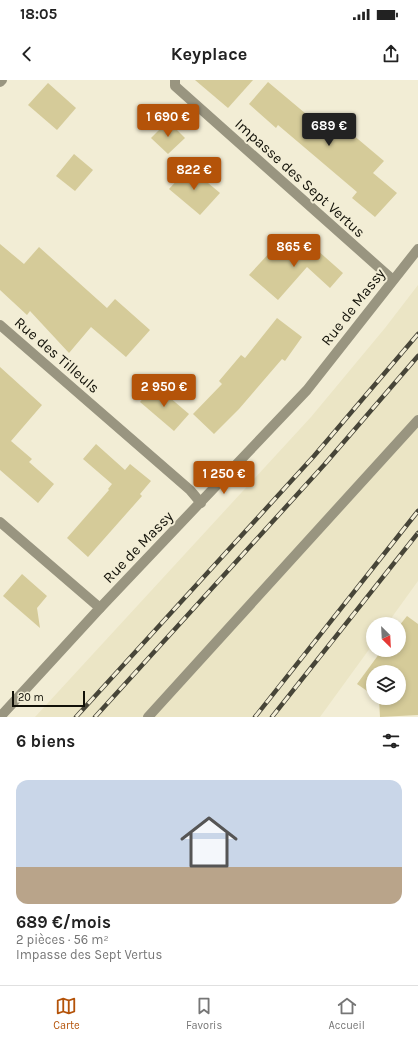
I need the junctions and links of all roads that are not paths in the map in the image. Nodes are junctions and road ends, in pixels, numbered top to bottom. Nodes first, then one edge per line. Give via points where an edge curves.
1 (2, 80) edge
2 (175, 80) edge
3 (0, 82) edge
4 (418, 249) edge
5 (393, 280) junction
6 (0, 325) edge
7 (418, 420) edge
8 (202, 503) junction
9 (0, 522) edge
10 (100, 608) junction
11 (0, 717) edge
12 (148, 717) edge

1 - 3 street
2 - 5 street, Impasse des Sept Vertus via 175,86
4 - 5 street, Rue de Massy
5 - 8 street, Rue de Massy via 307,390
6 - 8 street, Rue des Tilleuls
7 - 12 street
8 - 10 street, Rue de Massy
9 - 10 street
10 - 11 street, Rue de Massy

